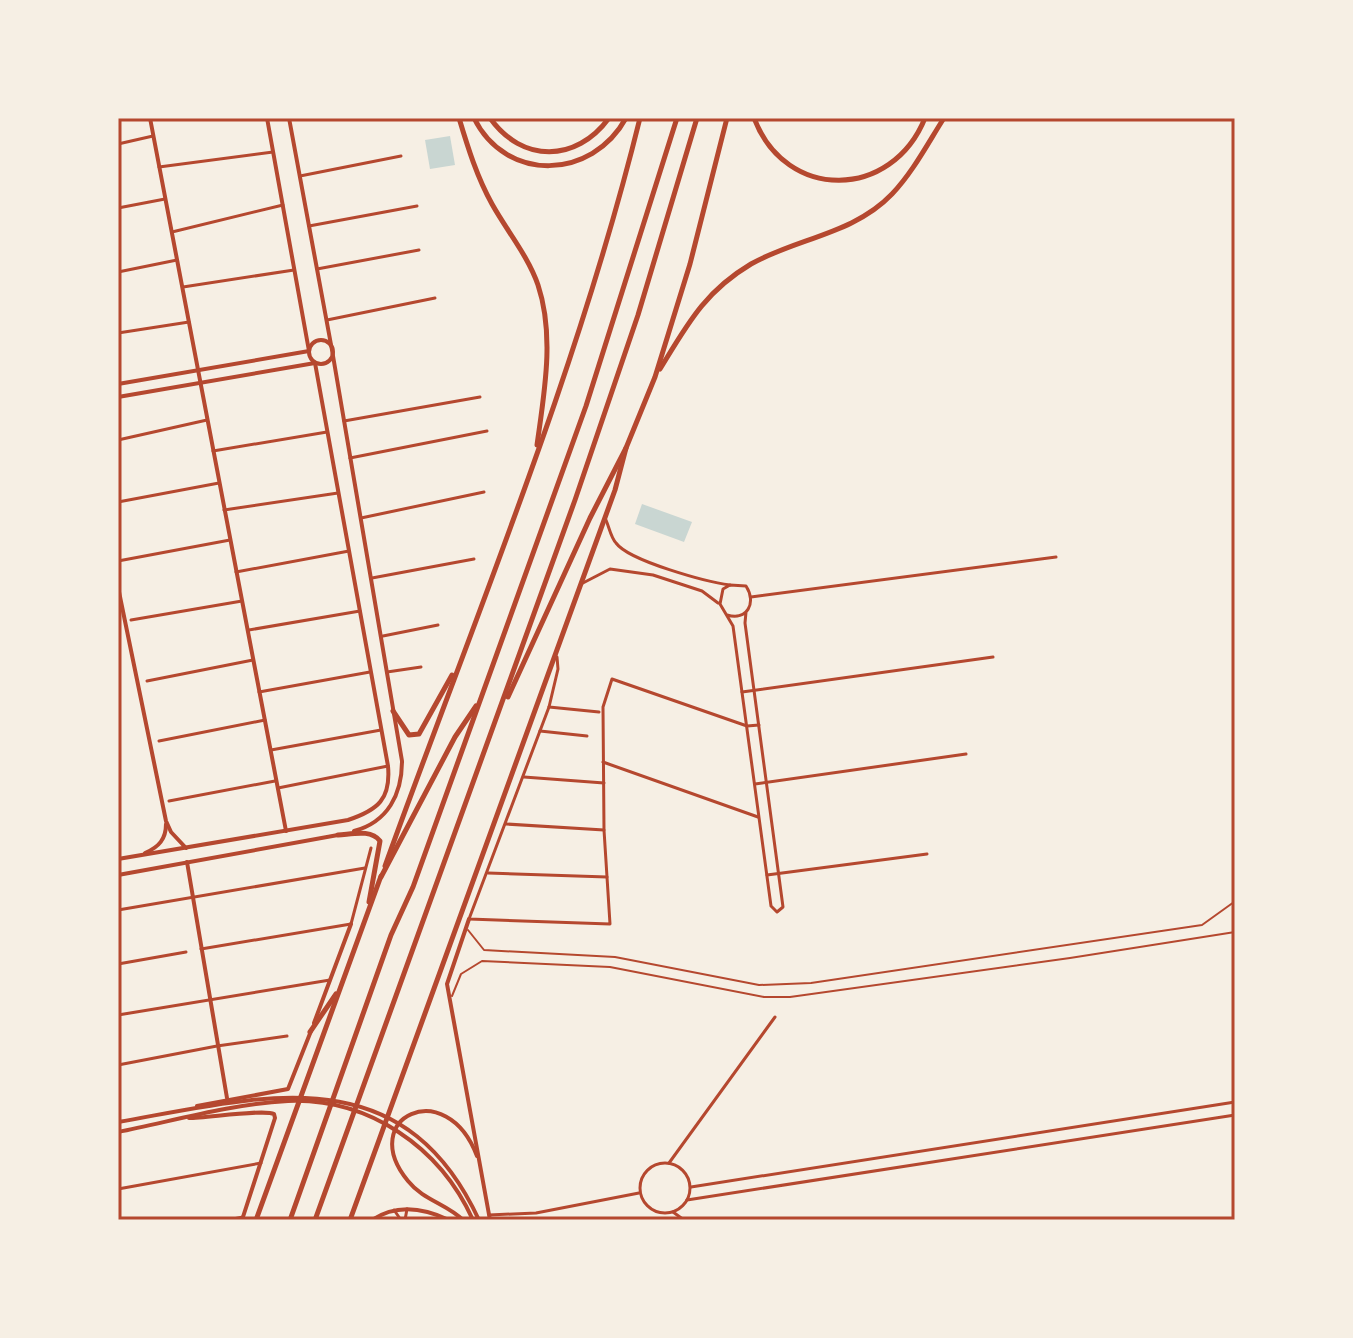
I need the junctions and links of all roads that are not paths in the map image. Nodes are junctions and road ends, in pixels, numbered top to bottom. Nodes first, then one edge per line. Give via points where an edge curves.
1 (150, 118) edge
2 (267, 118) edge
3 (289, 118) edge
4 (459, 118) edge
5 (474, 118) edge
6 (490, 118) edge
7 (609, 118) edge
8 (626, 118) edge
9 (640, 118) edge
10 (677, 118) edge
11 (697, 118) edge
12 (727, 118) edge
13 (754, 118) edge
14 (925, 118) edge
15 (944, 118) edge
16 (153, 136) junction
17 (118, 144) edge
18 (273, 152) junction
19 (401, 156) dead end
20 (159, 167) junction
21 (300, 176) junction
22 (165, 199) junction
23 (283, 205) junction
24 (417, 206) dead end
25 (118, 208) edge
26 (309, 226) junction
27 (172, 232) junction
28 (419, 250) dead end
29 (177, 260) junction
30 (317, 269) junction
31 (294, 270) junction
32 (118, 272) edge
33 (182, 287) junction
34 (435, 298) dead end
35 (327, 320) junction
36 (189, 322) junction
37 (118, 333) edge
38 (332, 350) junction
39 (309, 351) junction
40 (315, 363) junction
41 (198, 370) junction
42 (655, 377) junction
43 (200, 383) junction
44 (118, 384) edge
45 (118, 397) edge
46 (480, 397) dead end
47 (207, 420) junction
48 (344, 421) junction
49 (487, 431) dead end
50 (327, 432) junction
51 (118, 440) edge
52 (626, 448) junction
53 (213, 451) junction
54 (536, 454) junction
55 (350, 458) junction
56 (219, 483) junction
57 (484, 492) dead end
58 (338, 493) junction
59 (118, 502) edge
60 (224, 510) junction
61 (605, 517) junction
62 (361, 518) junction
63 (230, 540) junction
64 (349, 551) junction
65 (1056, 557) dead end
66 (474, 559) dead end
67 (118, 561) edge
68 (236, 572) junction
69 (371, 579) junction
70 (581, 584) junction
71 (730, 585) junction
72 (118, 587) edge
73 (751, 597) junction
74 (242, 601) junction
75 (720, 604) junction
76 (360, 611) junction
77 (746, 612) junction
78 (727, 615) junction
79 (131, 620) dead end
80 (438, 625) dead end
81 (247, 630) junction
82 (381, 637) junction
83 (556, 651) junction
84 (464, 652) junction
85 (993, 657) dead end
86 (253, 660) junction
87 (421, 667) dead end
88 (371, 672) junction
89 (387, 672) junction
90 (147, 681) dead end
91 (755, 691) junction
92 (259, 692) junction
93 (742, 692) junction
94 (481, 699) junction
95 (549, 707) junction
96 (393, 711) junction
97 (500, 712) junction
98 (599, 712) dead end
99 (265, 720) junction
100 (759, 725) junction
101 (747, 726) junction
102 (381, 730) junction
103 (540, 731) junction
104 (587, 736) dead end
105 (159, 741) dead end
106 (270, 750) junction
107 (966, 754) dead end
108 (603, 762) junction
109 (388, 766) junction
110 (523, 777) junction
111 (276, 780) junction
112 (767, 782) junction
113 (604, 783) dead end
114 (755, 784) junction
115 (277, 788) junction
116 (169, 801) dead end
117 (759, 817) junction
118 (348, 820) junction
119 (166, 821) junction
120 (506, 824) junction
121 (604, 830) junction
122 (286, 831) junction
123 (352, 832) junction
124 (338, 835) junction
125 (186, 848) junction
126 (371, 848) dead end
127 (142, 854) junction
128 (927, 854) dead end
129 (118, 859) edge
130 (187, 862) junction
131 (365, 868) junction
132 (488, 873) junction
133 (780, 874) junction
134 (118, 875) edge
135 (767, 875) junction
136 (381, 877) junction
137 (607, 877) junction
138 (193, 898) junction
139 (1234, 902) edge
140 (118, 910) edge
141 (367, 916) junction
142 (469, 919) junction
143 (458, 922) junction
144 (351, 924) junction
145 (466, 927) junction
146 (1235, 932) edge
147 (461, 940) junction
148 (201, 949) junction
149 (186, 952) dead end
150 (445, 956) junction
151 (118, 964) edge
152 (330, 980) junction
153 (341, 987) junction
154 (209, 999) junction
155 (450, 1001) junction
156 (118, 1015) edge
157 (775, 1017) dead end
158 (310, 1032) junction
159 (287, 1036) dead end
160 (217, 1046) junction
161 (118, 1065) edge
162 (227, 1098) junction
163 (1235, 1102) edge
164 (170, 1113) junction
165 (1235, 1115) edge
166 (187, 1118) junction
167 (118, 1122) edge
168 (118, 1132) edge
169 (261, 1163) junction
170 (669, 1163) junction
171 (480, 1166) junction
172 (691, 1187) junction
173 (118, 1189) edge
174 (640, 1193) junction
175 (687, 1200) junction
176 (407, 1209) junction
177 (394, 1210) junction
178 (673, 1212) junction
179 (243, 1218) edge
180 (489, 1218) edge
181 (228, 1220) edge
182 (256, 1220) edge
183 (290, 1220) edge
184 (315, 1220) edge
185 (350, 1220) edge
186 (372, 1220) edge
187 (403, 1220) edge
188 (449, 1220) edge
189 (463, 1220) edge
190 (473, 1220) edge
191 (479, 1220) edge
192 (684, 1220) edge

1 - 16 main road
2 - 18 main road
3 - 21 main road
4 - 54 main road via 476,173 532,271 542,302 545,387
5 - 8 main road via 498,148 542,166 587,158
6 - 7 main road via 523,147 550,151 577,147
9 - 54 main road via 619,202
10 - 94 main road via 591,391
11 - 97 main road via 638,315
12 - 42 main road
13 - 14 main road via 787,163 816,177 851,180 899,158 911,147
15 - 42 main road via 892,194 865,215 754,263 713,293 697,309
16 - 17 street
16 - 20 main road
18 - 20 street
18 - 23 main road
19 - 21 street
20 - 22 main road
21 - 26 main road
22 - 25 street
22 - 27 main road
23 - 27 street
23 - 31 main road
24 - 26 street
26 - 30 main road
27 - 29 main road
28 - 30 street
29 - 32 street
29 - 33 main road
30 - 35 main road
31 - 33 street
31 - 39 main road
33 - 36 main road
34 - 35 street
35 - 38 main road
36 - 37 street
36 - 41 main road
38 - 39 main road via 320,341
38 - 40 main road via 329,361
38 - 48 main road
39 - 40 main road
39 - 41 main road
40 - 43 main road
40 - 50 main road
41 - 43 main road
41 - 44 main road
42 - 52 main road
43 - 45 main road
43 - 47 main road
46 - 48 street
47 - 51 street
47 - 53 main road
48 - 55 main road
49 - 55 street
50 - 53 street
50 - 58 main road
52 - 61 main road
52 - 97 main road
53 - 56 main road
54 - 84 main road
55 - 62 main road
56 - 59 street
56 - 60 main road
57 - 62 street
58 - 60 street
58 - 64 main road
60 - 63 main road
61 - 70 main road
61 - 71 street via 617,545 625,550 702,581
62 - 69 main road
63 - 67 street
63 - 68 main road
64 - 68 street
64 - 76 main road
65 - 73 street
66 - 69 street
68 - 74 main road
69 - 82 main road
70 - 75 street via 610,569 665,579 702,591
70 - 83 main road
71 - 73 street via 746,586
71 - 75 street via 719,596
72 - 119 main road
73 - 77 street
74 - 79 street
74 - 81 main road
75 - 78 street
76 - 81 street
76 - 88 main road
77 - 78 street
77 - 91 street
78 - 93 street
80 - 82 street
81 - 86 main road
82 - 89 main road
83 - 95 street via 558,669
83 - 143 main road
84 - 96 main road via 419,734 409,735
84 - 136 main road
85 - 91 street
86 - 90 street
86 - 92 main road
87 - 89 street
88 - 92 street
88 - 102 main road
89 - 96 main road
91 - 93 street
91 - 100 street
92 - 99 main road
93 - 101 street
94 - 136 main road via 455,737
94 - 183 main road
95 - 98 street
95 - 103 street
96 - 123 main road via 402,769 393,803 383,816
97 - 184 main road
99 - 105 street
99 - 106 main road
100 - 101 street
100 - 112 street
101 - 108 street via 612,679 603,707
101 - 114 street
102 - 106 street
102 - 109 main road
103 - 104 street
103 - 110 street
106 - 111 main road
107 - 112 street
108 - 117 street
108 - 121 street
109 - 115 street
109 - 118 main road via 384,797 371,811
110 - 113 street
110 - 120 street
111 - 115 main road
111 - 116 street
112 - 114 street
112 - 133 street
114 - 117 street
115 - 122 main road
117 - 135 street
118 - 122 main road
118 - 123 main road via 355,825
119 - 125 main road
119 - 127 main road via 162,841
120 - 121 street
120 - 132 street
121 - 137 street
122 - 125 main road
123 - 124 main road
124 - 130 main road
124 - 141 main road via 369,833 380,841
125 - 127 main road
126 - 131 street
127 - 129 main road
128 - 133 street
130 - 134 main road
130 - 138 main road
131 - 138 street
131 - 144 street
132 - 137 street
132 - 142 street
133 - 135 street
133 - 135 street via 783,907 777,912
136 - 141 main road
137 - 142 street via 610,924
138 - 140 street
138 - 148 main road
139 - 145 lane via 1202,925 776,986 615,957 484,950
141 - 153 main road
142 - 145 main road
143 - 147 main road
143 - 150 main road
144 - 148 street
144 - 152 main road
145 - 147 main road
146 - 155 lane via 790,997 764,997 610,967 482,961 461,974
147 - 150 main road
147 - 155 main road via 447,984
148 - 154 main road
149 - 151 street
150 - 185 main road
152 - 154 street
152 - 158 main road
153 - 158 main road
153 - 182 main road
154 - 156 street
154 - 160 main road
155 - 171 main road
157 - 170 street
158 - 162 main road via 288,1089
159 - 160 street
160 - 161 street
160 - 162 main road
162 - 164 main road
163 - 172 street
164 - 167 main road
164 - 191 main road via 270,1097 320,1097 359,1106 404,1129 444,1163
165 - 175 street
166 - 168 main road
166 - 169 main road via 272,1111 275,1118
166 - 190 main road via 302,1101 357,1111 403,1134 445,1173
169 - 173 street
169 - 179 main road
170 - 172 street via 684,1171
170 - 174 street via 646,1170
171 - 180 main road
171 - 189 main road via 466,1132 447,1116 422,1111 408,1115 394,1132 393,1155 409,1183
172 - 175 street
174 - 178 street via 648,1208
174 - 180 street
175 - 178 street
176 - 177 main road
176 - 187 street
176 - 188 main road
177 - 186 main road
177 - 187 street
178 - 192 street
179 - 181 street

